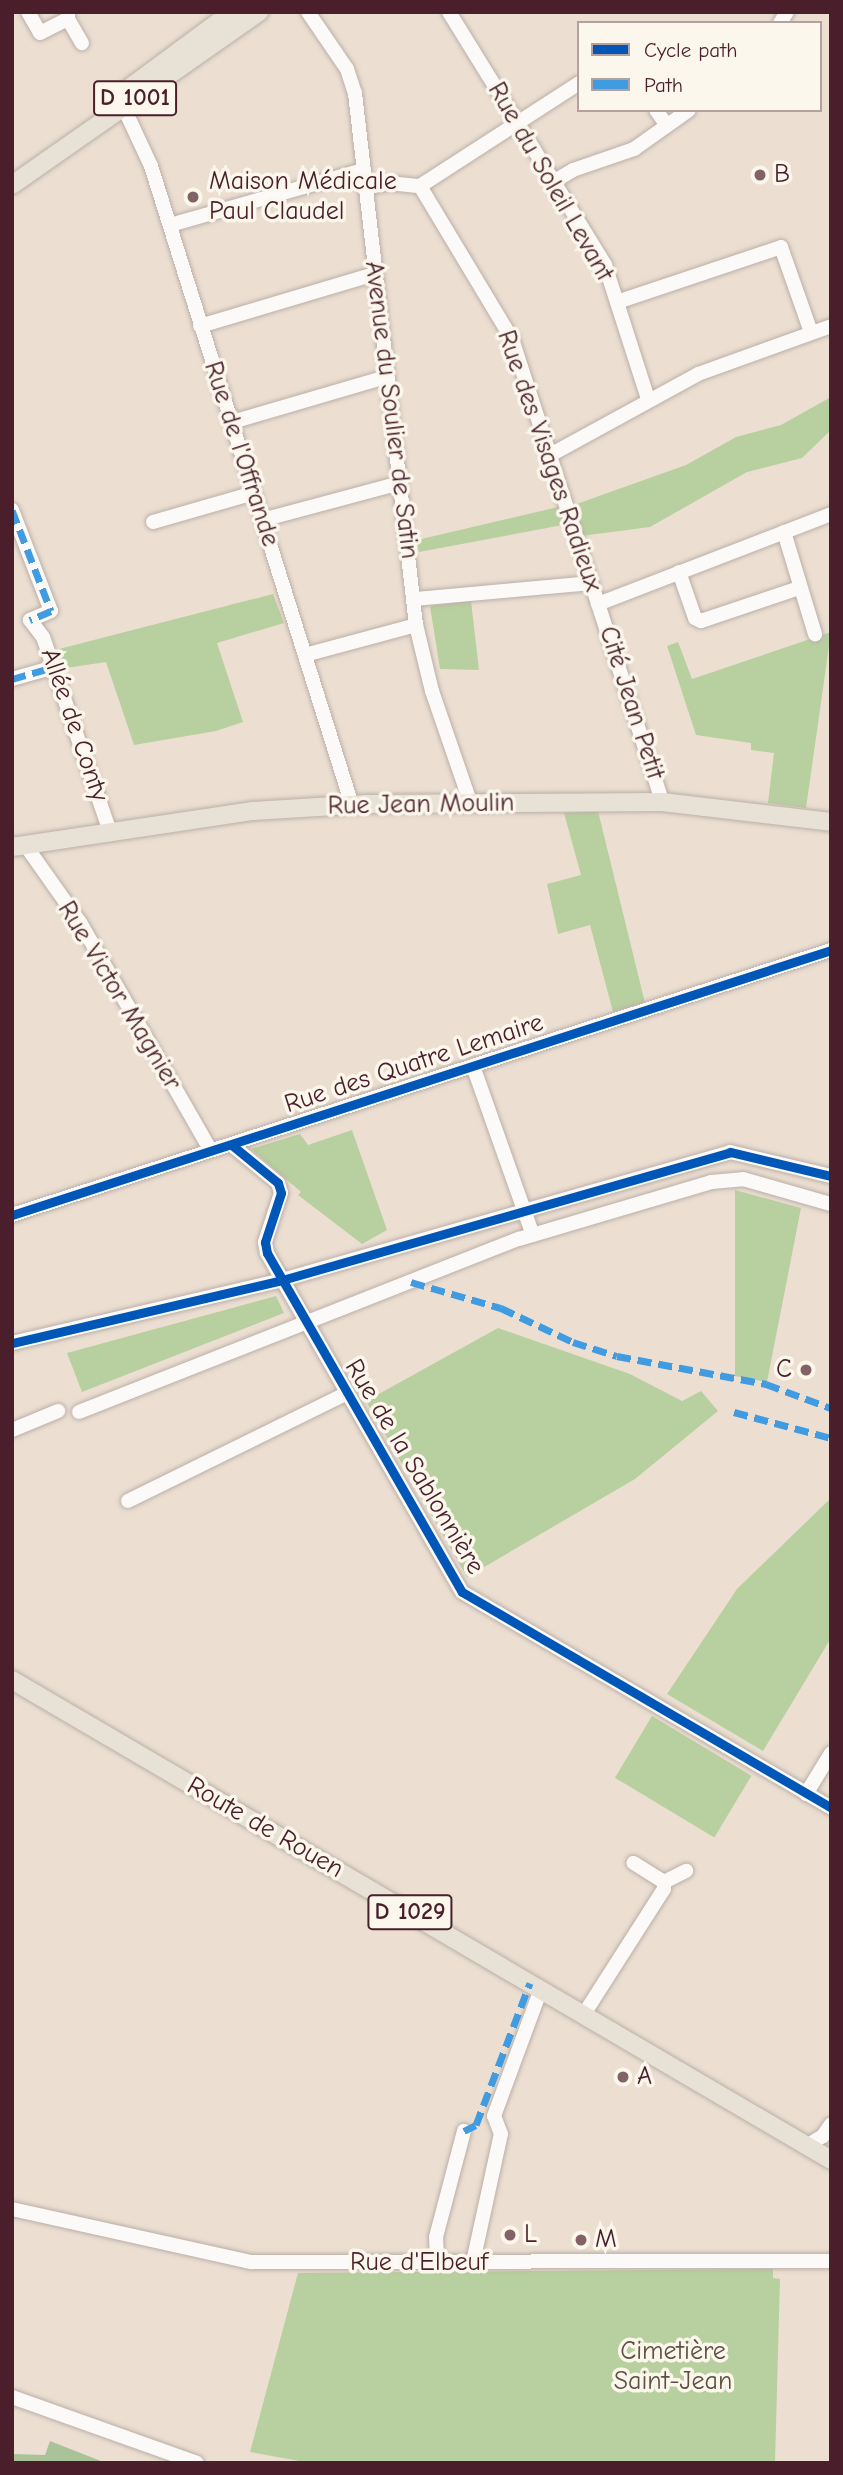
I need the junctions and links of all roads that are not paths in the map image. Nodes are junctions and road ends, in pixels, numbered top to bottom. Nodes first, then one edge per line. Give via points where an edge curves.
1 (28, 12) edge
2 (232, 12) edge
3 (259, 12) edge
4 (449, 12) edge
5 (308, 15) edge
6 (68, 16) edge
7 (82, 43) dead end
8 (577, 84) edge
9 (123, 106) junction
10 (657, 112) edge
11 (686, 112) edge
12 (517, 123) junction
13 (667, 126) junction
14 (363, 170) junction
15 (12, 174) edge
16 (553, 182) junction
17 (12, 185) edge
18 (420, 186) junction
19 (364, 188) junction
20 (170, 225) junction
21 (374, 274) junction
22 (617, 302) junction
23 (200, 326) junction
24 (831, 326) edge
25 (811, 332) junction
26 (386, 377) junction
27 (648, 400) junction
28 (232, 422) junction
29 (552, 454) junction
30 (400, 483) junction
31 (254, 493) junction
32 (12, 510) edge
33 (831, 514) edge
34 (262, 520) junction
35 (153, 522) dead end
36 (784, 532) junction
37 (679, 572) junction
38 (590, 583) junction
39 (799, 588) junction
40 (415, 599) junction
41 (598, 604) junction
42 (416, 625) junction
43 (815, 634) dead end
44 (305, 655) junction
45 (54, 667) junction
46 (12, 679) edge
47 (662, 802) junction
48 (471, 804) junction
49 (352, 805) junction
50 (831, 822) edge
51 (111, 834) junction
52 (19, 846) edge
53 (831, 950) edge
54 (473, 1066) junction
55 (233, 1146) junction
56 (210, 1149) junction
57 (831, 1176) edge
58 (831, 1204) edge
59 (524, 1208) junction
60 (12, 1215) edge
61 (533, 1234) junction
62 (282, 1280) junction
63 (305, 1325) junction
64 (12, 1343) edge
65 (345, 1394) junction
66 (58, 1411) dead end
67 (79, 1412) dead end
68 (12, 1430) edge
69 (128, 1501) dead end
70 (12, 1680) edge
71 (831, 1753) edge
72 (806, 1794) junction
73 (831, 1808) edge
74 (634, 1863) dead end
75 (686, 1871) dead end
76 (664, 1882) junction
77 (541, 1989) junction
78 (584, 2014) junction
79 (831, 2123) edge
80 (464, 2131) dead end
81 (808, 2145) junction
82 (831, 2158) edge
83 (12, 2209) edge
84 (831, 2260) edge
85 (437, 2262) junction
86 (473, 2262) junction
87 (12, 2397) edge
88 (197, 2463) edge

1 - 6 street via 40,33
2 - 15 main road, D 1001
3 - 9 main road, D 1001
4 - 12 street, Rue du Soleil Levant
5 - 14 street, Avenue du Soulier de Satin via 350,78
6 - 7 street
8 - 12 street
9 - 17 main road, D 1001
9 - 20 street, Rue de l'Offrande via 151,166
10 - 13 street
11 - 13 street
12 - 16 street, Rue du Soleil Levant
12 - 18 street
13 - 16 street via 634,149
14 - 19 street, Avenue du Soulier de Satin
14 - 20 street
16 - 22 street, Rue du Soleil Levant via 605,265
18 - 19 street via 389,183
18 - 29 street, Rue des Visages Radieux via 512,339
19 - 21 street, Avenue du Soulier de Satin
20 - 23 street, Rue de l'Offrande
21 - 23 street
21 - 26 street, Avenue du Soulier de Satin
22 - 25 street via 781,247
22 - 27 street, Rue du Soleil Levant
23 - 28 street, Rue de l'Offrande
24 - 25 street
25 - 27 street via 698,374
26 - 28 street
26 - 30 street, Avenue du Soulier de Satin
27 - 29 street
28 - 31 street, Rue de l'Offrande
29 - 38 street, Rue des Visages Radieux
30 - 34 street
30 - 40 street, Avenue du Soulier de Satin
31 - 34 street, Rue de l'Offrande
31 - 35 street
32 - 45 street, Allée de Conty via 51,611 30,620 39,628
33 - 36 street
34 - 44 street, Rue de l'Offrande
36 - 37 street
36 - 39 street
37 - 39 street via 695,618 701,621
37 - 41 street
38 - 40 street
38 - 41 street, Rue des Visages Radieux
39 - 43 street
40 - 42 street, Avenue du Soulier de Satin
41 - 47 street, Cité Jean Petit
42 - 44 street
42 - 48 street, Avenue du Soulier de Satin via 432,691
44 - 49 street, Rue de l'Offrande
45 - 46 street
45 - 51 street, Allée de Conty
47 - 48 main road, Rue Jean Moulin
47 - 50 main road, Rue Jean Moulin
48 - 49 main road, Rue Jean Moulin
49 - 51 main road, Rue Jean Moulin via 253,811
51 - 52 main road, Rue Jean Moulin
52 - 56 street, Rue Victor Magnier via 80,924
53 - 54 street, Rue des Quatre Lemaire
54 - 55 street, Rue des Quatre Lemaire
54 - 59 street
55 - 56 street, Rue des Quatre Lemaire
55 - 62 street, Rue de la Sablonnière via 278,1183 281,1193 265,1242
56 - 60 street, Rue des Quatre Lemaire
57 - 59 street via 730,1152
58 - 61 street via 729,1178
59 - 61 street
59 - 62 street
61 - 63 street
62 - 63 street, Rue de la Sablonnière
62 - 64 street
63 - 65 street, Rue de la Sablonnière
63 - 67 street
65 - 69 street
65 - 72 street, Rue de la Sablonnière via 462,1592
66 - 68 street
70 - 77 main road, Route de Rouen / D 1029
71 - 72 street
72 - 73 street, Rue de la Sablonnière
74 - 76 street
75 - 76 street
76 - 78 street via 664,1889
77 - 78 main road, Route de Rouen / D 1029
77 - 86 street via 494,2116 501,2134
78 - 81 main road, Route de Rouen / D 1029
79 - 81 street via 823,2136
80 - 85 street via 436,2236
81 - 82 main road, Route de Rouen / D 1029
83 - 85 street, Rue d'Elbeuf via 251,2262
84 - 86 street, Rue d'Elbeuf
85 - 86 street, Rue d'Elbeuf
87 - 88 street

